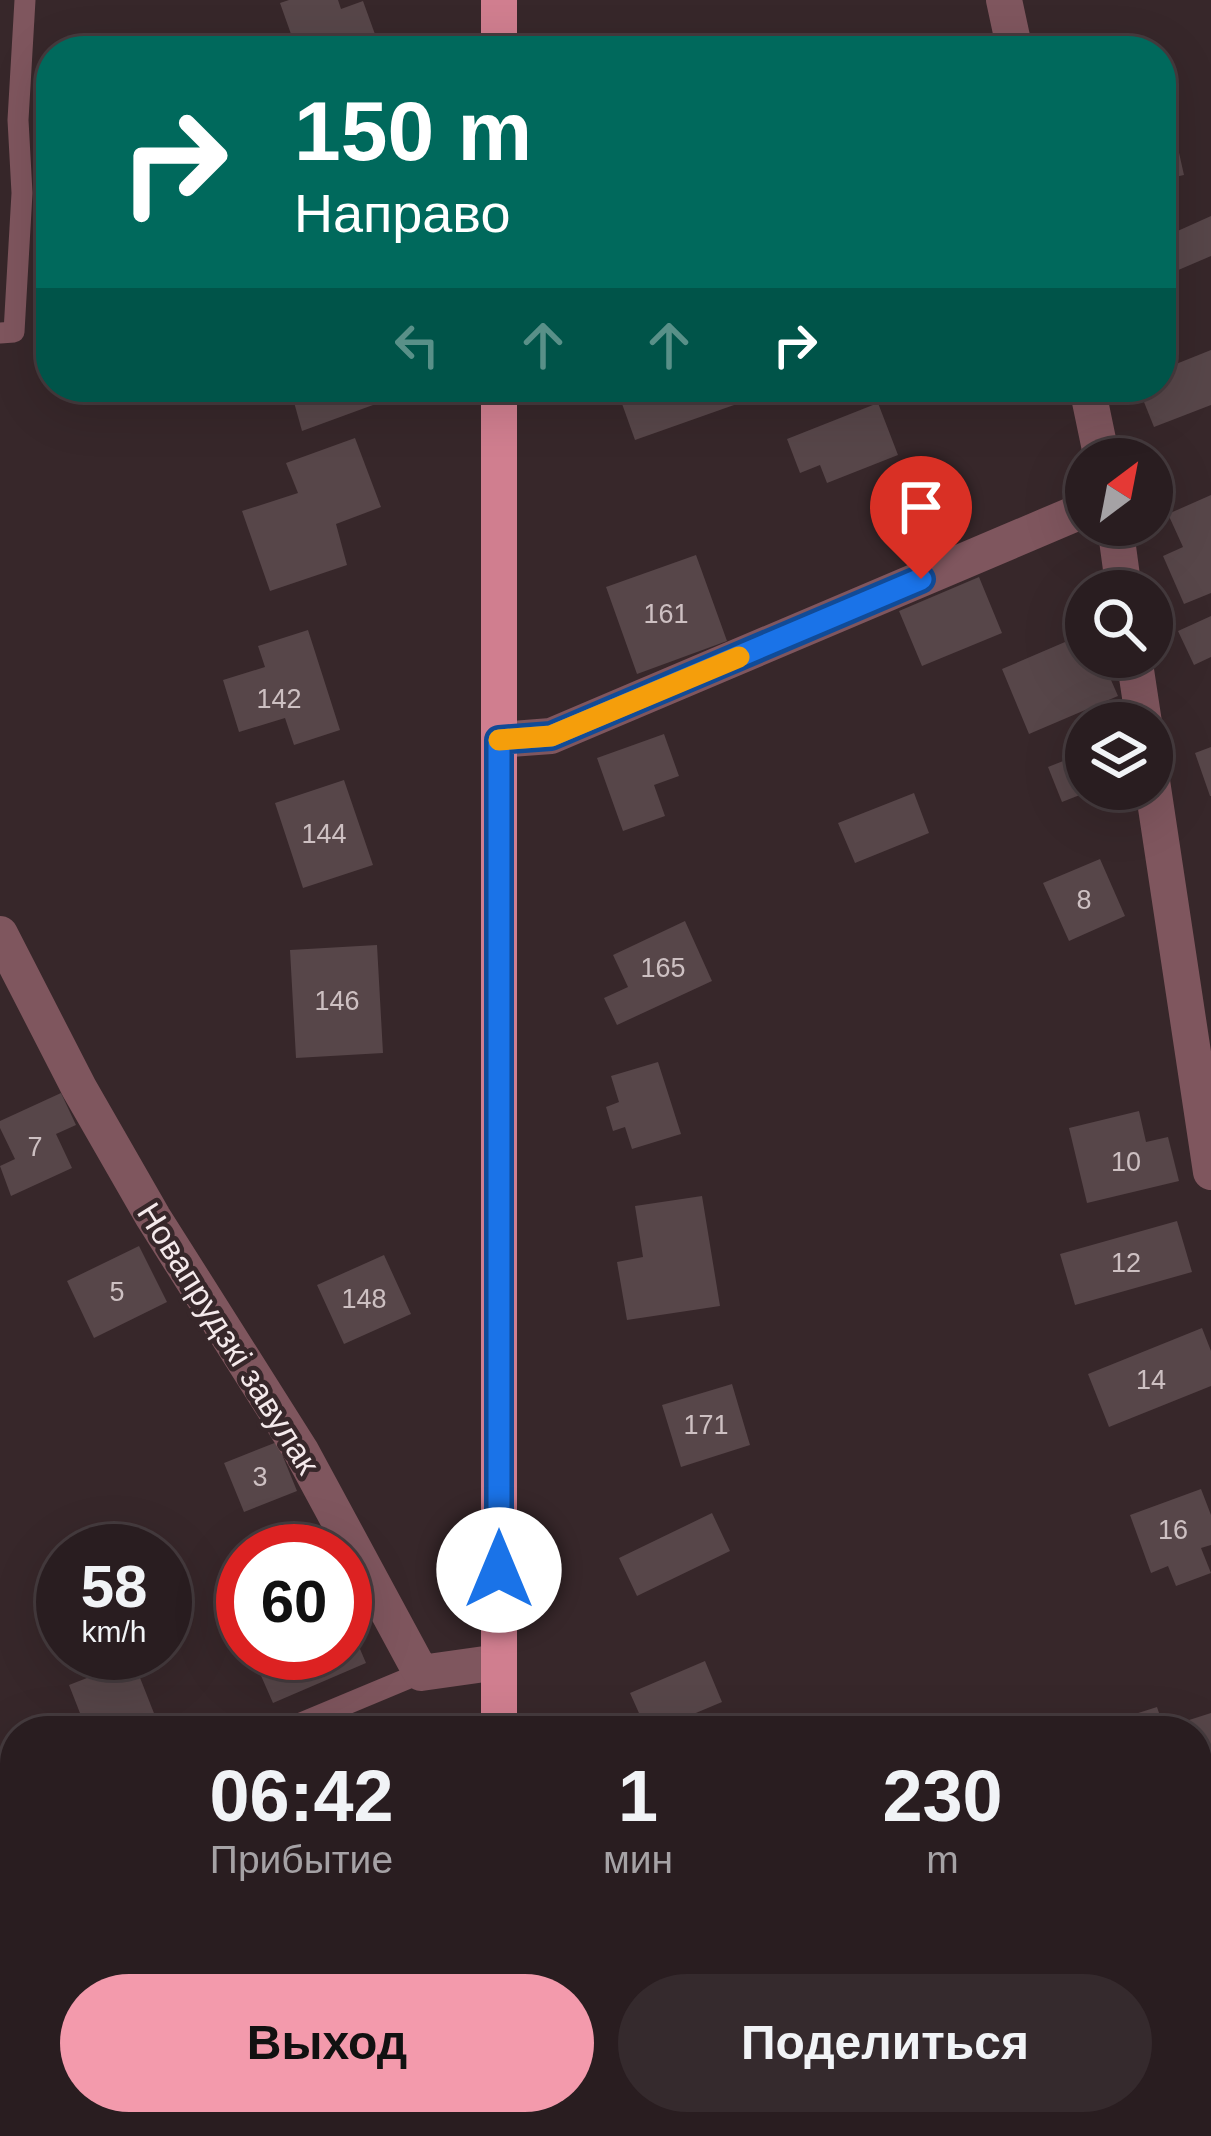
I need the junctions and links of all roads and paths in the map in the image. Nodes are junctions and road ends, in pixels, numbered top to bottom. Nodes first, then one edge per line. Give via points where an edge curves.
1 (25, 0) edge
2 (499, 0) edge
3 (1004, 0) edge
4 (499, 36) edge
5 (1012, 36) edge
6 (0, 333) edge
7 (499, 402) edge
8 (1090, 402) edge
9 (1098, 438) edge
10 (1065, 518) edge
11 (499, 740) junction
12 (1156, 810) edge
13 (0, 934) edge
14 (1211, 1172) edge
15 (499, 1662) junction
16 (421, 1672) junction
17 (317, 1716) edge
18 (499, 1716) edge

1 - 6 lane via 18,297 14,332
2 - 4 main road
3 - 5 street
7 - 11 main road
8 - 9 street
10 - 11 street via 551,736
11 - 15 main road
12 - 14 street
13 - 16 street, Новапрудзкі завулак via 90,1106 301,1451
15 - 16 street
15 - 18 main road
16 - 17 lane

